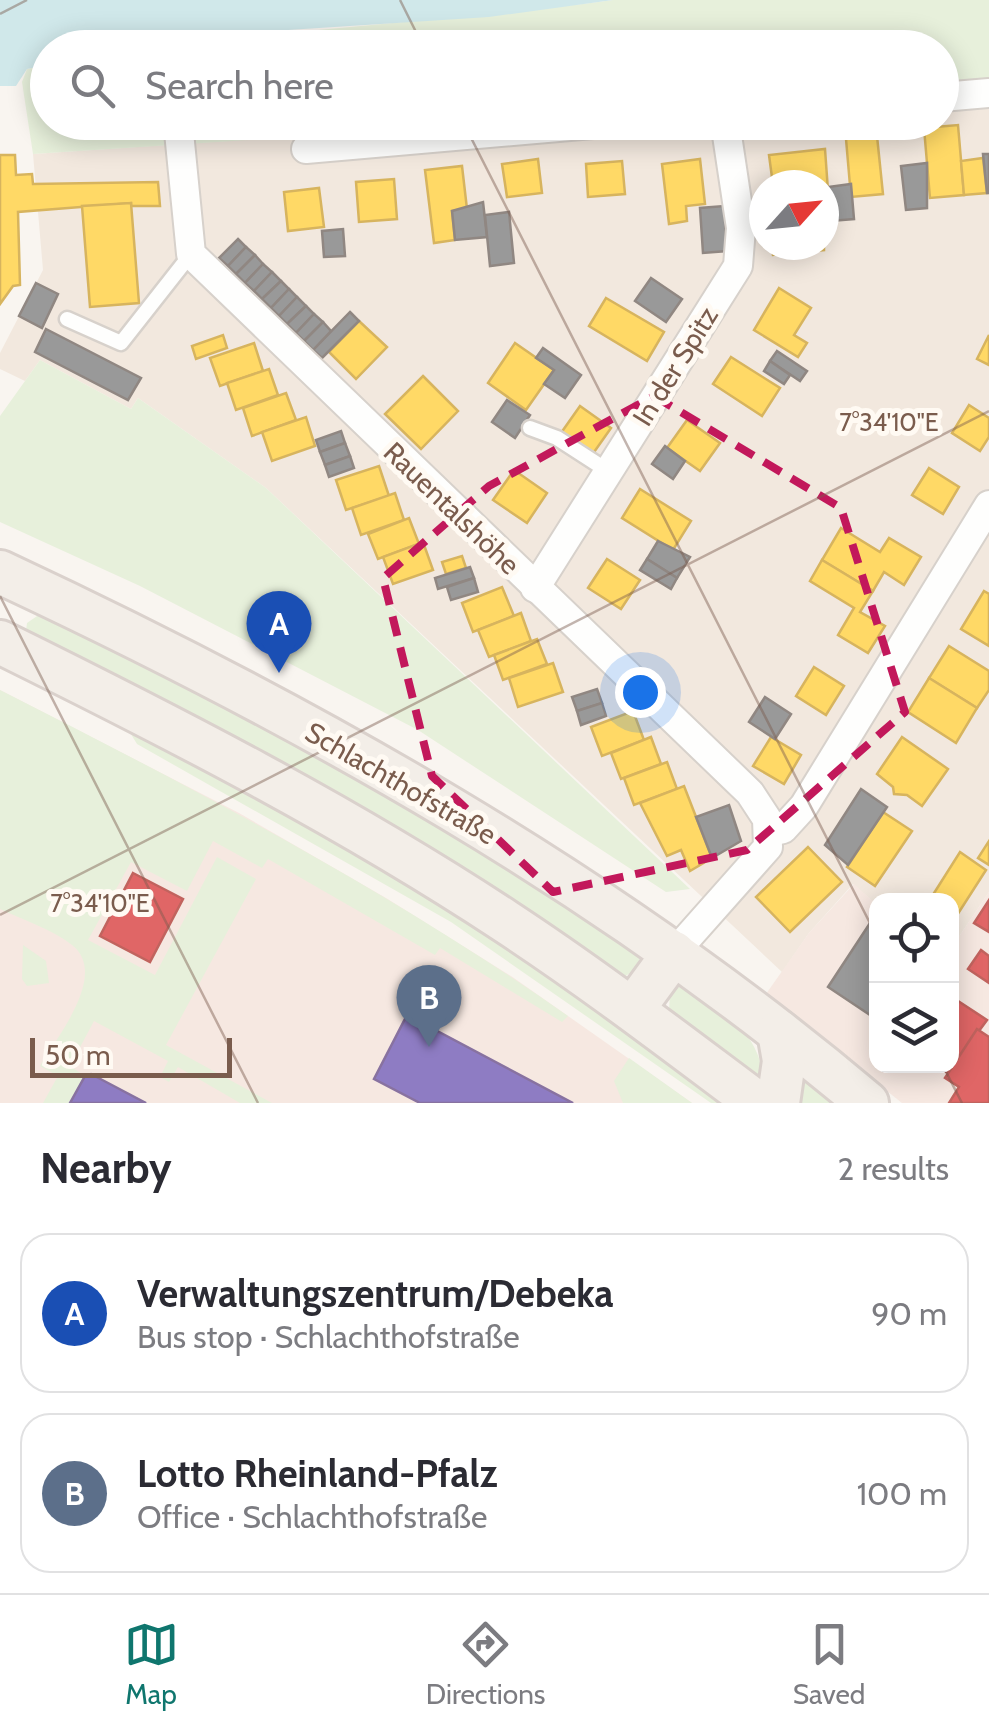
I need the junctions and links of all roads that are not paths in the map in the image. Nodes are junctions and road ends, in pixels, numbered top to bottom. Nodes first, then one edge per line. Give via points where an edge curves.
1 (989, 93) edge
2 (959, 95) edge
3 (179, 140) edge
4 (728, 140) edge
5 (191, 254) junction
6 (66, 319) dead end
7 (530, 428) dead end
8 (608, 471) junction
9 (989, 505) edge
10 (13, 578) edge
11 (534, 588) junction
12 (0, 640) edge
13 (770, 832) junction
14 (674, 953) junction
15 (633, 1009) junction
16 (779, 1032) junction
17 (758, 1103) edge
18 (778, 1103) edge
19 (867, 1103) edge

1 - 2 street
3 - 5 street
4 - 8 street, In der Spitz via 741,228 738,266
5 - 6 lane via 121,343
5 - 11 street, Rauentalshöhe
7 - 8 lane
8 - 11 street, In der Spitz
9 - 13 street via 804,806 784,829
10 - 12 main road
10 - 14 main road, Schlachthofstraße via 301,725 554,871
11 - 13 street, Rauentalshöhe via 750,793
12 - 15 main road via 377,842
13 - 14 street via 756,864
14 - 15 main road
14 - 16 main road, Schlachthofstraße
15 - 17 main road
16 - 18 main road via 784,1061
16 - 19 main road, Schlachthofstraße

